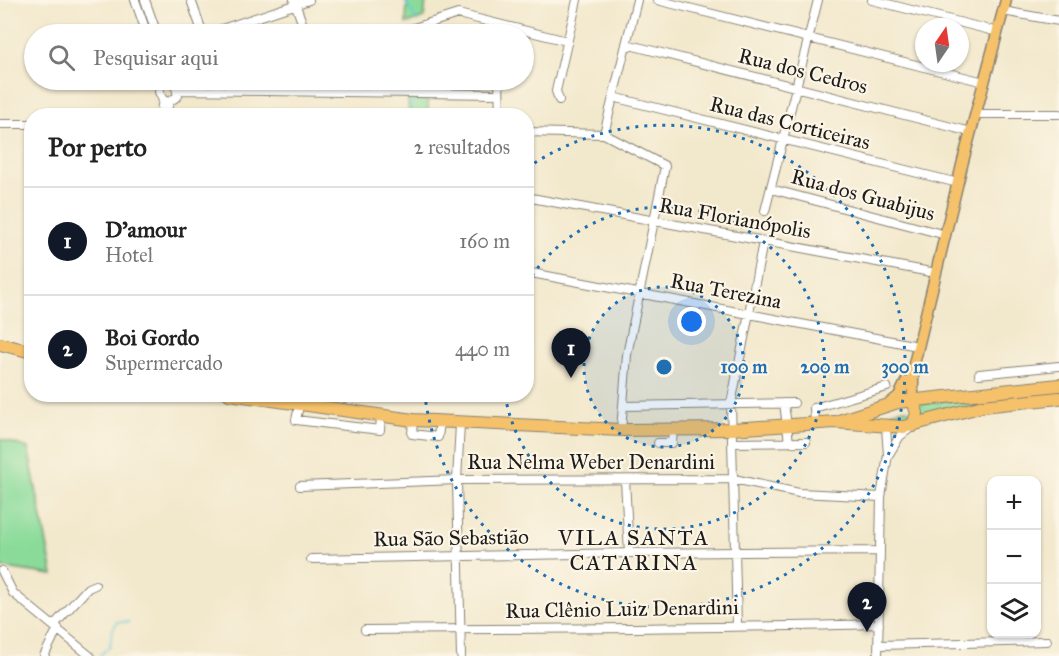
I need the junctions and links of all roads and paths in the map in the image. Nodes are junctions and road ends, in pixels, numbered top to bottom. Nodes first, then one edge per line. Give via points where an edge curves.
1 (135, 0) edge
2 (145, 0) edge
3 (191, 0) edge
4 (309, 0) edge
5 (577, 0) edge
6 (637, 0) edge
7 (657, 0) edge
8 (818, 0) edge
9 (872, 0) edge
10 (295, 2) edge
11 (1005, 6) edge
12 (1059, 21) edge
13 (143, 24) edge
14 (153, 24) edge
15 (199, 24) edge
16 (234, 24) edge
17 (303, 24) edge
18 (426, 24) edge
19 (487, 24) edge
20 (998, 32) junction
21 (534, 35) edge
22 (809, 38) junction
23 (567, 41) junction
24 (626, 44) junction
25 (984, 82) junction
26 (796, 88) junction
27 (159, 90) edge
28 (176, 90) edge
29 (220, 90) edge
30 (234, 90) joint
31 (499, 90) edge
32 (280, 91) joint
33 (499, 94) junction
34 (613, 97) junction
35 (559, 100) dead end
36 (166, 101) junction
37 (163, 108) edge
38 (166, 108) edge
39 (500, 108) edge
40 (976, 114) junction
41 (1059, 114) edge
42 (0, 124) edge
43 (24, 124) edge
44 (534, 132) edge
45 (971, 132) junction
46 (604, 134) junction
47 (783, 140) junction
48 (958, 183) junction
49 (771, 189) junction
50 (534, 199) edge
51 (765, 211) dead end
52 (656, 222) junction
53 (946, 235) junction
54 (763, 242) junction
55 (534, 273) edge
56 (936, 273) junction
57 (641, 293) junction
58 (748, 314) junction
59 (0, 344) edge
60 (918, 346) junction
61 (24, 350) edge
62 (1059, 366) edge
63 (913, 368) junction
64 (979, 374) dead end
65 (1059, 385) edge
66 (887, 387) dead end
67 (1059, 398) edge
68 (913, 401) junction
69 (276, 402) edge
70 (731, 404) junction
71 (889, 404) junction
72 (299, 406) junction
73 (623, 406) junction
74 (318, 408) junction
75 (350, 412) junction
76 (381, 416) junction
77 (316, 422) junction
78 (835, 422) junction
79 (815, 423) junction
80 (460, 424) junction
81 (787, 425) junction
82 (347, 426) junction
83 (913, 426) junction
84 (886, 427) junction
85 (673, 429) junction
86 (732, 429) junction
87 (621, 430) junction
88 (789, 442) junction
89 (806, 442) dead end
90 (658, 443) dead end
91 (733, 443) junction
92 (888, 455) junction
93 (734, 479) junction
94 (457, 480) junction
95 (625, 480) junction
96 (300, 486) dead end
97 (881, 497) junction
98 (880, 551) junction
99 (629, 553) junction
100 (735, 553) junction
101 (458, 556) junction
102 (311, 559) dead end
103 (2, 571) dead end
104 (95, 585) dead end
105 (879, 624) junction
106 (737, 625) junction
107 (56, 626) junction
108 (459, 629) junction
109 (365, 630) dead end
110 (1047, 641) dead end
111 (879, 645) junction
112 (85, 654) edge
113 (44, 656) edge
114 (461, 656) edge
115 (878, 656) edge

1 - 13 street
2 - 14 street
3 - 15 street
4 - 10 street
5 - 23 street
6 - 24 street
7 - 22 street
8 - 22 street
9 - 20 street
10 - 16 street
10 - 17 street
11 - 12 street
11 - 20 main road
18 - 19 street via 458,14
20 - 25 main road
21 - 23 street
22 - 25 street
22 - 26 street
23 - 35 street via 555,91
24 - 26 street, Rua dos Cedros
24 - 34 street
25 - 40 main road
26 - 45 street, Rua dos Cedros
26 - 47 street
27 - 36 street
28 - 36 street via 178,96
29 - 30 street
30 - 32 street
31 - 33 street
32 - 33 street
33 - 39 street
34 - 46 street
34 - 47 street, Rua das Corticeiras
36 - 37 street
36 - 38 street
40 - 41 street
40 - 45 main road
42 - 43 street
44 - 46 street
45 - 48 main road
46 - 52 street via 665,166
47 - 48 street, Rua das Corticeiras
47 - 49 street
48 - 53 main road
49 - 51 street
49 - 53 street, Rua dos Guabijus
50 - 52 street, Rua Florianópolis
52 - 54 street, Rua Florianópolis
52 - 57 street
53 - 56 main road
54 - 56 street, Rua Florianópolis
54 - 58 street
55 - 57 street, Rua Terezina
56 - 60 main road
57 - 58 street, Rua Terezina
57 - 73 street via 627,355
58 - 60 street, Rua Terezina
58 - 70 street
59 - 61 highway
60 - 63 main road
62 - 64 street
63 - 68 main road
63 - 71 main road via 899,396
65 - 68 highway
66 - 79 street via 814,408
67 - 83 highway via 983,406
68 - 71 highway
68 - 83 highway via 917,413
69 - 72 highway
70 - 73 street
70 - 81 street via 789,403
70 - 86 street
71 - 78 highway
71 - 84 highway via 884,413
72 - 74 highway
72 - 77 street via 296,420
73 - 87 street
74 - 75 highway
74 - 77 street
75 - 76 highway
75 - 82 street
76 - 80 highway
76 - 82 street via 380,430
77 - 82 street
78 - 79 highway
78 - 84 highway
79 - 81 highway
80 - 87 highway
80 - 94 street
81 - 86 highway
81 - 88 street
83 - 84 highway
83 - 92 street via 900,436
84 - 92 street
85 - 86 highway
85 - 87 highway
85 - 90 street via 672,443
86 - 91 street
88 - 89 street
88 - 91 street
91 - 93 street
92 - 97 street
93 - 95 street, Rua Nelma Weber Denardini
93 - 97 street, Rua Nelma Weber Denardini via 799,494
93 - 100 street
94 - 95 street, Rua Nelma Weber Denardini
94 - 96 street, Rua Nelma Weber Denardini
94 - 101 street
95 - 99 street
97 - 98 street
98 - 100 street, Rua São Sebastião
98 - 105 street
99 - 100 street, Rua São Sebastião
99 - 101 street, Rua São Sebastião
100 - 106 street
101 - 102 street, Rua São Sebastião
101 - 108 street
103 - 107 street via 13,593
104 - 107 street via 88,588
105 - 106 street, Rua Clênio Luiz Denardini
105 - 111 street
106 - 108 street, Rua Clênio Luiz Denardini via 602,630
107 - 112 street
107 - 113 street
108 - 109 street, Rua Clênio Luiz Denardini
108 - 114 street
110 - 111 street
111 - 115 street

